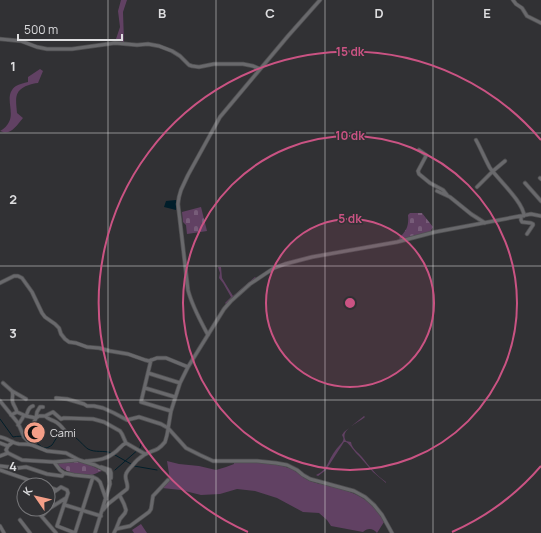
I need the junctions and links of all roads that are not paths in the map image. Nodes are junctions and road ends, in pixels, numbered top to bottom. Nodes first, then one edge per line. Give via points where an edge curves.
1 (320, 0) edge
2 (513, 0) edge
3 (541, 23) edge
4 (0, 39) edge
5 (260, 69) junction
6 (476, 140) dead end
7 (419, 150) dead end
8 (505, 162) dead end
9 (493, 171) junction
10 (525, 183) dead end
11 (477, 187) dead end
12 (437, 191) dead end
13 (447, 195) junction
14 (541, 200) edge
15 (522, 216) junction
16 (541, 216) edge
17 (485, 223) junction
18 (527, 234) dead end
19 (0, 283) edge
20 (208, 335) junction
21 (151, 360) junction
22 (188, 367) junction
23 (148, 372) junction
24 (3, 383) dead end
25 (180, 383) junction
26 (145, 388) junction
27 (12, 391) junction
28 (175, 397) junction
29 (56, 398) dead end
30 (26, 399) dead end
31 (0, 402) edge
32 (33, 406) dead end
33 (43, 407) dead end
34 (171, 411) junction
35 (17, 412) junction
36 (11, 415) junction
37 (25, 415) junction
38 (45, 416) junction
39 (36, 418) junction
40 (18, 425) junction
41 (168, 428) junction
42 (65, 431) dead end
43 (23, 436) junction
44 (0, 437) edge
45 (29, 437) junction
46 (13, 442) junction
47 (0, 443) edge
48 (126, 443) junction
49 (32, 445) junction
50 (8, 446) junction
51 (8, 453) junction
52 (145, 454) junction
53 (0, 456) edge
54 (79, 460) junction
55 (84, 461) junction
56 (54, 462) junction
57 (0, 466) edge
58 (0, 470) edge
59 (64, 473) junction
60 (20, 477) edge
61 (93, 477) junction
62 (168, 480) dead end
63 (57, 490) edge
64 (120, 496) junction
65 (66, 498) junction
66 (106, 498) junction
67 (56, 504) edge
68 (65, 505) junction
69 (82, 510) junction
70 (103, 510) junction
71 (101, 516) junction
72 (43, 517) edge
73 (20, 520) dead end
74 (57, 526) junction
75 (0, 527) edge
76 (116, 529) junction
77 (67, 531) edge
78 (4, 533) edge
79 (30, 533) edge
80 (55, 533) edge
81 (75, 533) edge
82 (95, 533) edge
83 (114, 533) edge
84 (392, 533) edge

1 - 5 street
2 - 3 street via 527,16
4 - 5 street via 47,49 72,49 115,43 148,44 172,51 192,66 243,64
5 - 20 street via 220,117 188,175 179,197 190,300
6 - 9 street
7 - 13 street via 426,155 419,174
8 - 9 street
9 - 11 street
9 - 15 street via 523,208
10 - 14 street
12 - 13 street
13 - 17 street
15 - 16 street
15 - 17 street
15 - 18 street via 522,222 533,224
17 - 20 street via 312,257 274,268 230,301
19 - 21 street via 14,276 22,278 42,313 59,328 69,342
20 - 22 street
21 - 22 street via 166,358
21 - 23 street
22 - 25 street
23 - 25 street
23 - 26 street
24 - 27 street
25 - 28 street
26 - 28 street
26 - 34 street via 141,402
27 - 30 street
27 - 35 street via 13,404
28 - 34 street
29 - 41 street via 103,408 126,420 139,417
31 - 36 street
32 - 37 street
33 - 39 street via 40,407
34 - 41 street
35 - 36 street
35 - 37 street
36 - 40 street
37 - 39 street
37 - 40 street
38 - 39 street
38 - 42 street
38 - 48 street via 53,412 60,419 93,419 104,422 120,431
39 - 45 street
40 - 43 street
41 - 52 street via 160,448
41 - 84 street via 186,448 213,461 258,461 287,465 310,479 354,491 374,505
43 - 45 street
43 - 45 street
44 - 46 street
45 - 49 street
46 - 49 street
46 - 50 street
47 - 50 street
48 - 52 street
48 - 55 street via 112,455
49 - 54 street via 46,451 66,453
50 - 51 street
51 - 53 street
51 - 56 street via 22,460
52 - 64 street via 126,474 128,488
54 - 55 street
54 - 56 street
55 - 66 street via 108,473 110,484
56 - 59 street
57 - 59 street via 26,467 62,476
58 - 60 street
59 - 61 street
61 - 66 street via 100,482
61 - 69 street
62 - 76 street via 152,496 149,512 130,526
63 - 65 street via 66,488
64 - 70 street
64 - 76 street via 126,511
65 - 67 street
65 - 68 street
66 - 70 street
68 - 69 street
68 - 74 street
69 - 71 street
69 - 81 street
70 - 71 street
71 - 82 street
72 - 80 street
73 - 79 street
74 - 77 street
74 - 80 street
75 - 78 street
76 - 83 street
77 - 81 street

